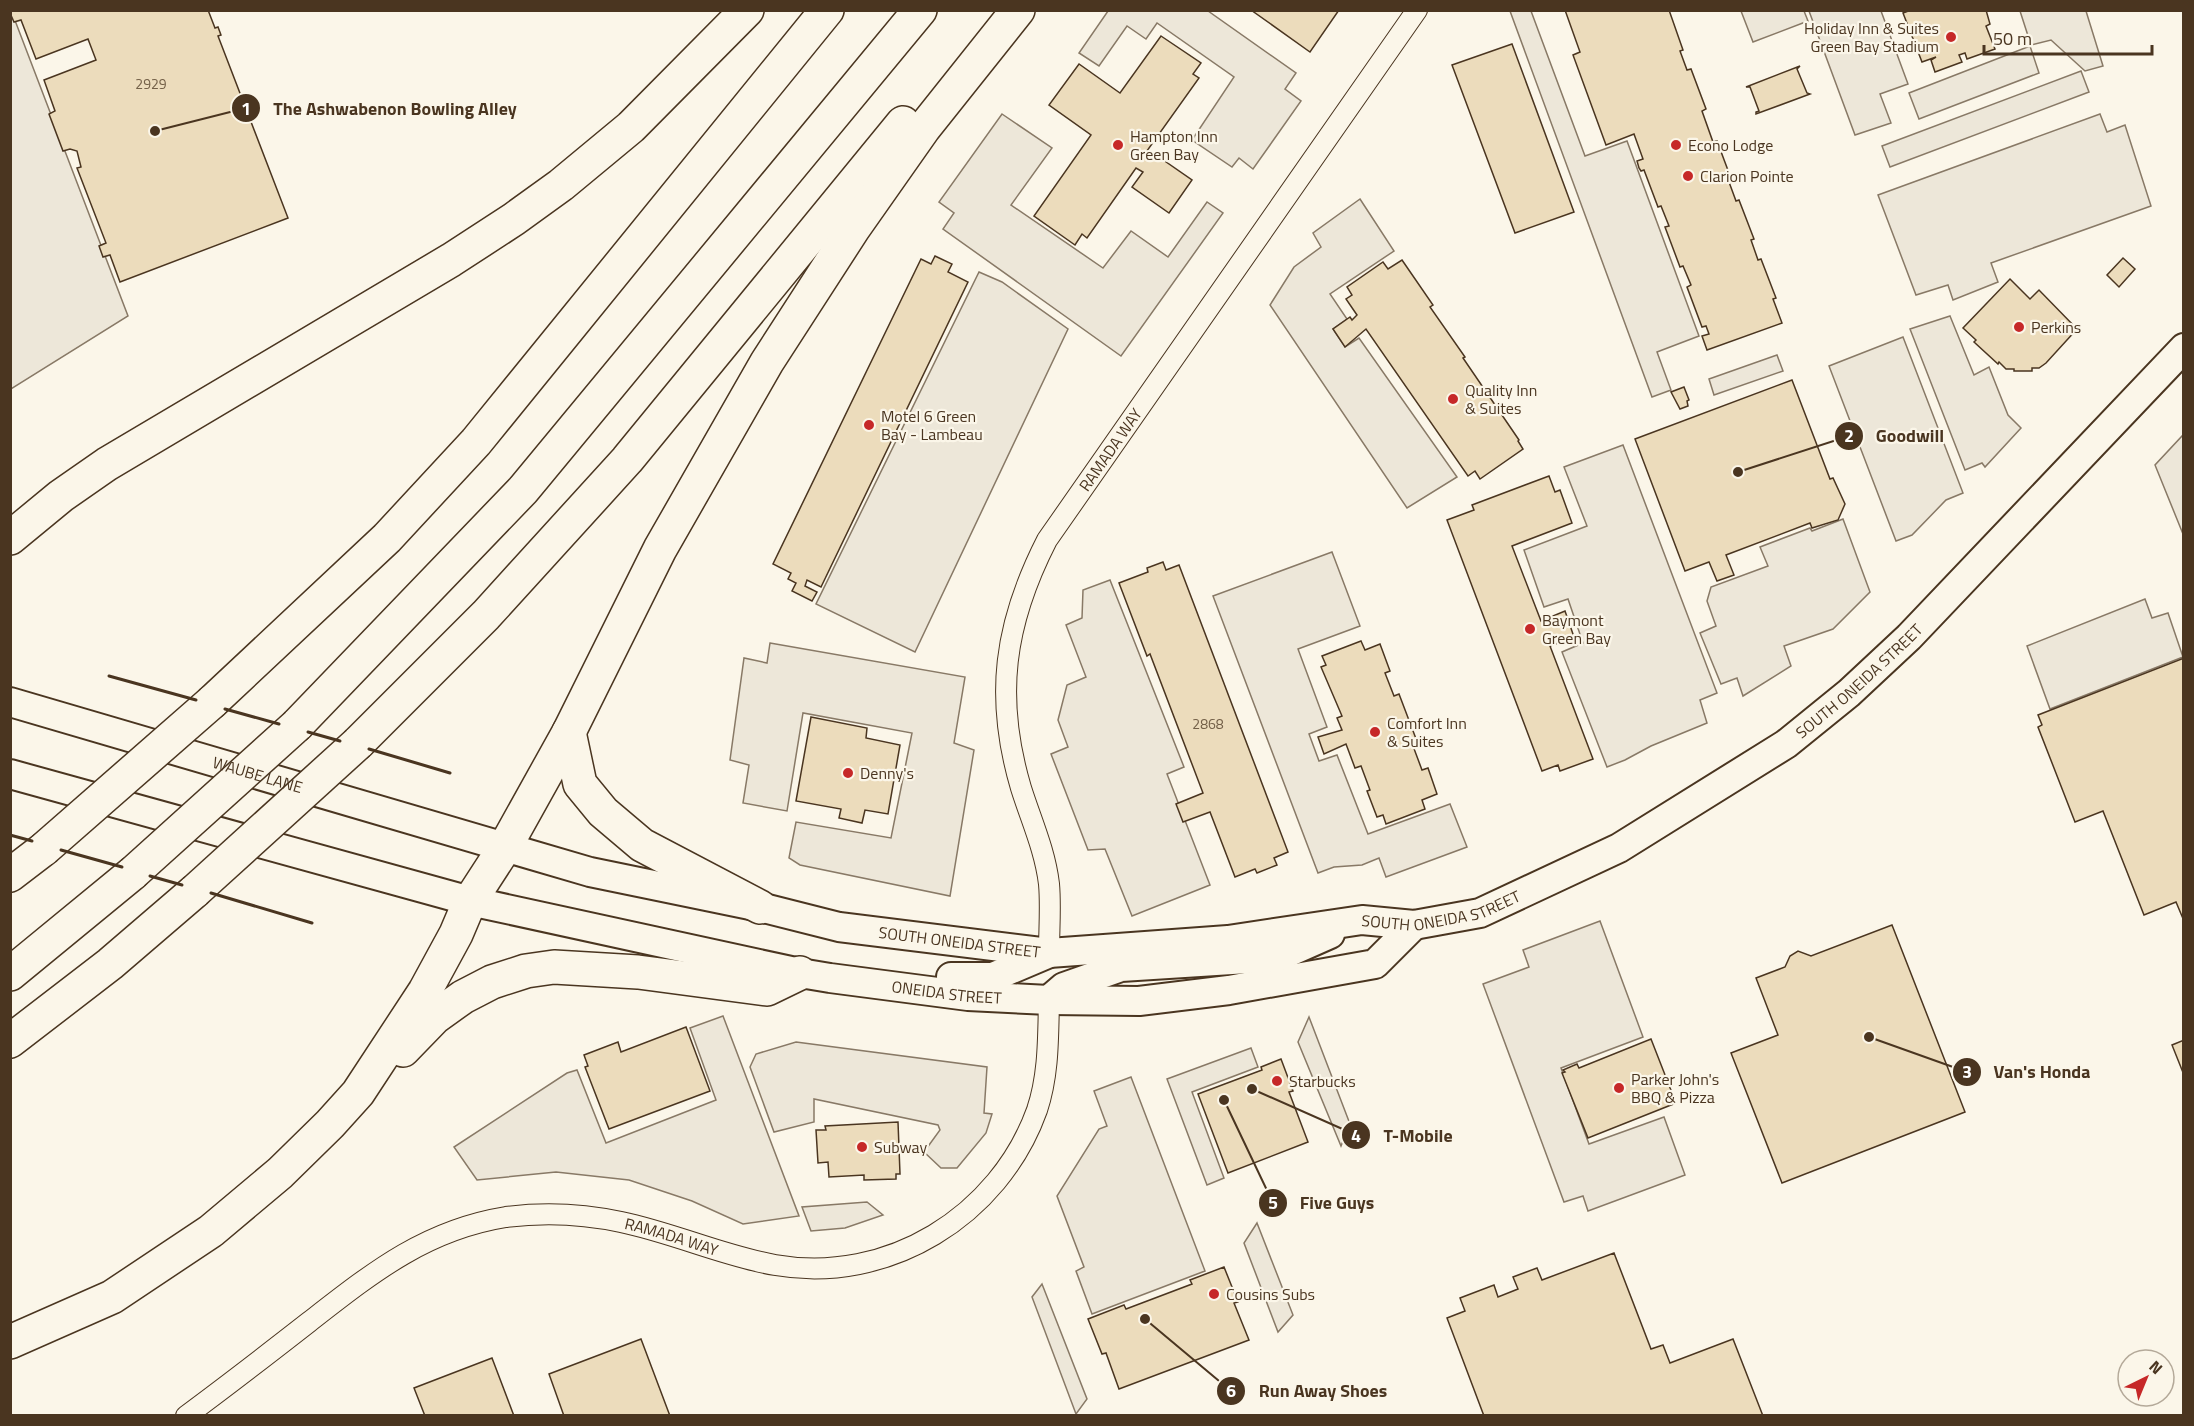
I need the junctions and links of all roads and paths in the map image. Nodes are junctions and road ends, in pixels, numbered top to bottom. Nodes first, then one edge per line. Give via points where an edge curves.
1 (747, 10) edge
2 (826, 10) edge
3 (920, 10) edge
4 (997, 10) edge
5 (1018, 10) edge
6 (1417, 10) edge
7 (2184, 348) edge
8 (61, 496) junction
9 (10, 515) edge
10 (10, 538) edge
11 (10, 702) edge
12 (569, 732) junction
13 (10, 774) edge
14 (504, 847) junction
15 (10, 875) edge
16 (470, 902) junction
17 (760, 908) junction
18 (1362, 920) junction
19 (1414, 926) junction
20 (1049, 953) junction
21 (800, 973) junction
22 (10, 974) edge
23 (1049, 1000) junction
24 (10, 1041) edge
25 (358, 1092) junction
26 (10, 1342) edge
27 (186, 1416) edge

1 - 8 highway via 631,127 514,219 451,261 123,454
2 - 15 highway, bridge via 476,442 387,538 212,702
3 - 22 highway, bridge via 523,490 297,725 133,873
4 - 24 highway, bridge via 627,459 486,615 358,743 195,891 110,964
5 - 12 highway via 924,128 853,229 768,362 660,549
6 - 20 street, RAMADA WAY via 1047,540 1029,575 1007,654 1005,702 1021,788 1043,849 1049,886
7 - 19 street, SOUTH ONEIDA STREET via 1909,637 1786,744 1619,848 1480,913
8 - 9 highway
8 - 10 highway
11 - 14 street, WAUBE LANE
12 - 14 highway
12 - 17 highway via 580,784 603,812 642,845
13 - 16 street
14 - 16 highway
14 - 17 street, SOUTH ONEIDA STREET via 590,872
16 - 21 street, ONEIDA STREET
16 - 25 highway via 425,990
17 - 20 street, SOUTH ONEIDA STREET via 839,927
18 - 19 street, SOUTH ONEIDA STREET
18 - 20 street, SOUTH ONEIDA STREET via 1228,940
18 - 23 street via 1278,957 1121,967 1064,987
19 - 23 street, ONEIDA STREET via 1375,964 1229,990 1139,1001
20 - 21 street via 993,977 942,977 857,966
21 - 23 street, ONEIDA STREET via 968,996
21 - 25 highway via 767,989 638,972 554,967 526,971 492,982 435,1017
23 - 27 street, RAMADA WAY via 1047,1068 1038,1108 1023,1142 980,1201 920,1244 882,1259 811,1269 747,1259 622,1222 580,1215 543,1214 470,1225 405,1251 369,1275
25 - 26 highway via 280,1173 211,1231 111,1297

